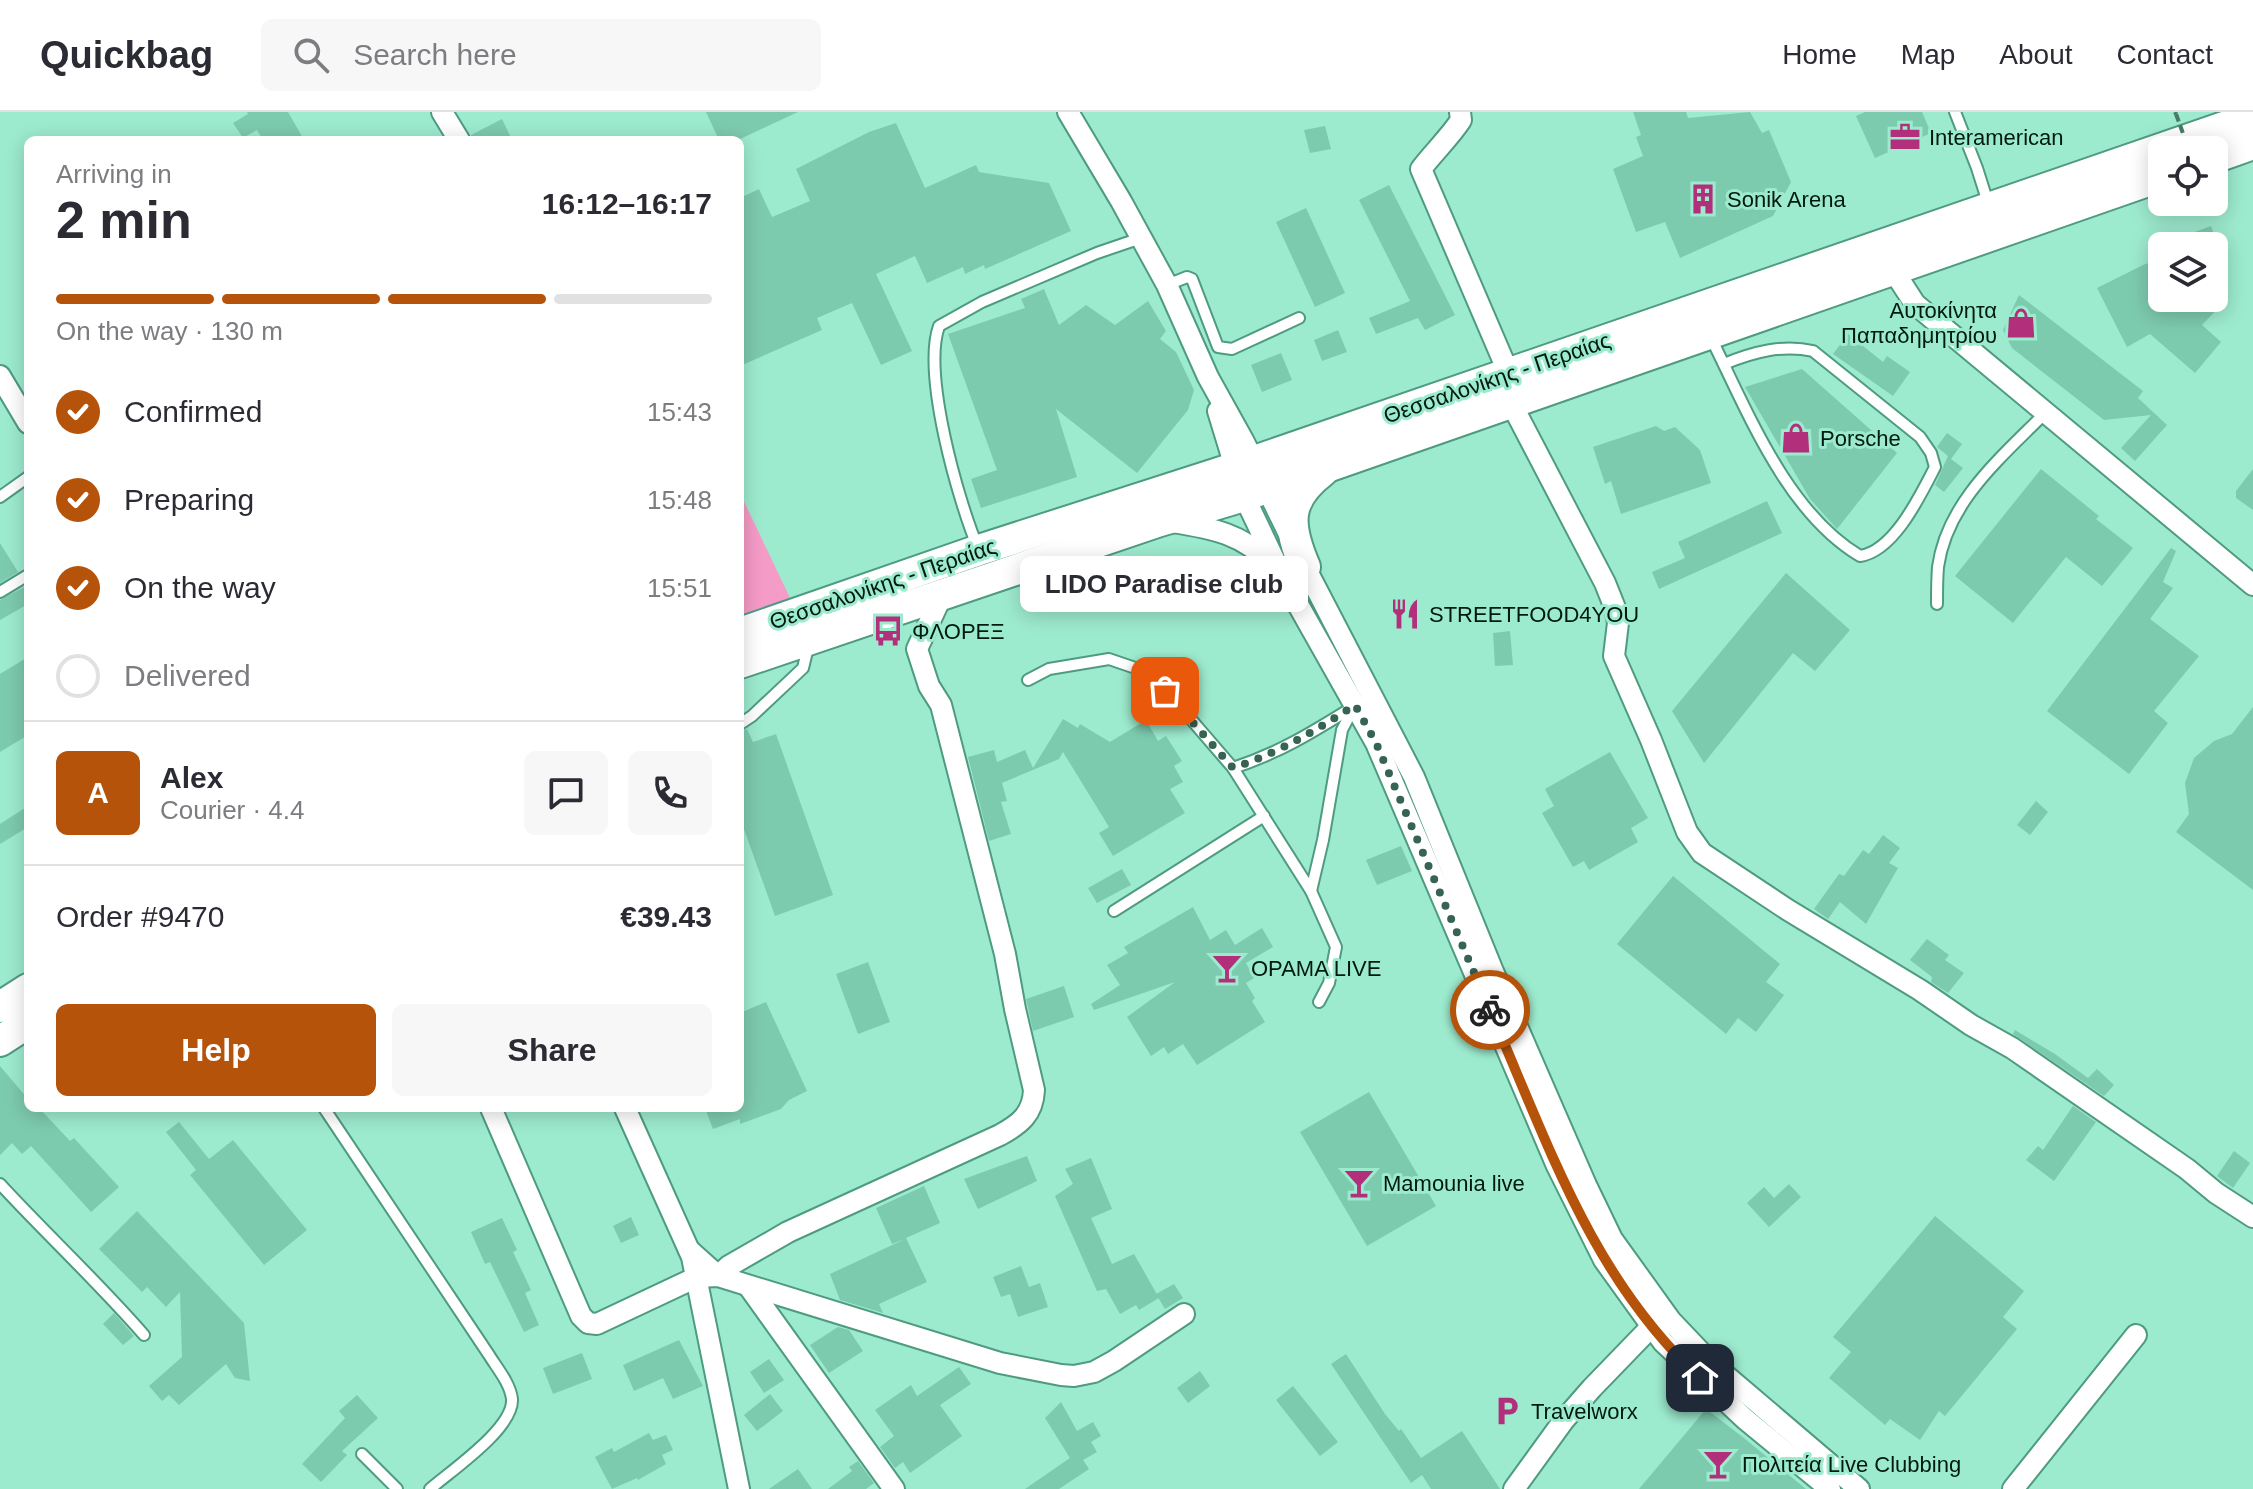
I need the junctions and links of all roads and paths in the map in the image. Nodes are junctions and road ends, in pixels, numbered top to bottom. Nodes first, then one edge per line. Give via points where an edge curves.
1 (442, 112) edge
2 (1068, 112) edge
3 (1460, 112) edge
4 (1955, 112) edge
5 (2175, 113) edge
6 (457, 136) edge
7 (2184, 136) edge
8 (2252, 139) edge
9 (2228, 151) edge
10 (2148, 181) edge
11 (1990, 208) junction
12 (1141, 238) junction
13 (1893, 270) junction
14 (1167, 285) junction
15 (1299, 318) dead end
16 (1710, 334) junction
17 (1724, 364) junction
18 (0, 376) edge
19 (1510, 389) junction
20 (2046, 412) junction
21 (24, 416) edge
22 (1329, 467) junction
23 (1250, 478) junction
24 (24, 480) edge
25 (0, 497) edge
26 (1160, 521) junction
27 (979, 550) junction
28 (1294, 572) junction
29 (24, 577) edge
30 (2253, 585) edge
31 (0, 592) edge
32 (943, 593) junction
33 (1937, 604) dead end
34 (744, 632) edge
35 (811, 638) junction
36 (744, 662) edge
37 (1028, 680) dead end
38 (1355, 705) junction
39 (744, 721) edge
40 (1233, 768) junction
41 (1264, 816) junction
42 (1311, 891) junction
43 (1114, 911) dead end
44 (24, 992) edge
45 (1319, 1002) dead end
46 (0, 1007) edge
47 (24, 1026) edge
48 (0, 1041) edge
49 (327, 1112) edge
50 (493, 1112) edge
51 (627, 1112) edge
52 (0, 1184) edge
53 (2253, 1217) edge
54 (689, 1250) junction
55 (718, 1276) junction
56 (697, 1277) junction
57 (749, 1287) junction
58 (1184, 1314) dead end
59 (1651, 1327) junction
60 (144, 1335) dead end
61 (2136, 1335) dead end
62 (362, 1454) dead end
63 (397, 1489) edge
64 (430, 1489) edge
65 (739, 1489) edge
66 (894, 1489) edge
67 (1514, 1489) edge
68 (1830, 1489) edge
69 (1859, 1489) edge
70 (2013, 1489) edge

1 - 6 street
2 - 12 street
3 - 19 street via 1461,120 1421,169
4 - 11 lane
5 - 7 path, bridge
8 - 9 main road, Θεσσαλονίκης - Περαίας
8 - 11 main road, Θεσσαλονίκης - Περαίας
10 - 13 main road, Θεσσαλονίκης - Περαίας
11 - 19 main road, Θεσσαλονίκης - Περαίας
12 - 14 street
12 - 27 lane via 982,302 939,326 934,341 936,386 966,518
13 - 16 main road, Θεσσαλονίκης - Περαίας
13 - 20 street via 1915,304
14 - 15 lane via 1192,279 1218,347 1232,349
14 - 23 street
16 - 17 lane
16 - 19 main road, Θεσσαλονίκης - Περαίας
17 - 17 lane via 1804,509 1860,556 1879,549 1901,525 1935,467 1920,437 1813,351 1794,347
18 - 21 street
19 - 22 main road, Θεσσαλονίκης - Περαίας
19 - 23 main road, Θεσσαλονίκης - Περαίας
19 - 53 street via 1605,583 1618,623 1614,656 1687,832 1702,853 2012,1048
20 - 30 street
20 - 33 lane via 1958,511 1940,557
22 - 23 main road, Θεσσαλονίκης - Περαίας
22 - 28 main road via 1297,496 1292,513
23 - 26 main road, Θεσσαλονίκης - Περαίας
23 - 27 main road, Θεσσαλονίκης - Περαίας
23 - 28 street
24 - 25 lane
26 - 28 street via 1209,527 1243,540
26 - 32 main road, Θεσσαλονίκης - Περαίας
27 - 34 main road, Θεσσαλονίκης - Περαίας
28 - 38 street
28 - 69 street via 1414,777 1612,1239 1671,1321 1711,1363
29 - 31 lane
32 - 35 main road, Θεσσαλονίκης - Περαίας
32 - 55 street via 917,649 941,705 996,916 1033,1104 1008,1131 788,1232
35 - 36 main road, Θεσσαλονίκης - Περαίας
35 - 39 lane via 803,668
37 - 40 lane via 1049,669 1109,659 1147,672
38 - 40 lane via 1299,741
38 - 42 lane via 1342,730
38 - 59 street via 1582,1220
40 - 41 lane
41 - 42 lane
41 - 43 lane
42 - 45 lane via 1336,947
44 - 46 main road
47 - 48 main road
49 - 64 lane via 511,1394 510,1414 498,1430
50 - 56 street via 588,1323 597,1324
51 - 54 street
52 - 60 lane
54 - 55 street
54 - 56 street
55 - 56 street
55 - 57 street
56 - 65 street
57 - 58 street via 1000,1363 1074,1376 1114,1361
57 - 66 street
59 - 67 street via 1583,1398
59 - 68 street via 1745,1419
61 - 70 street
62 - 63 lane

